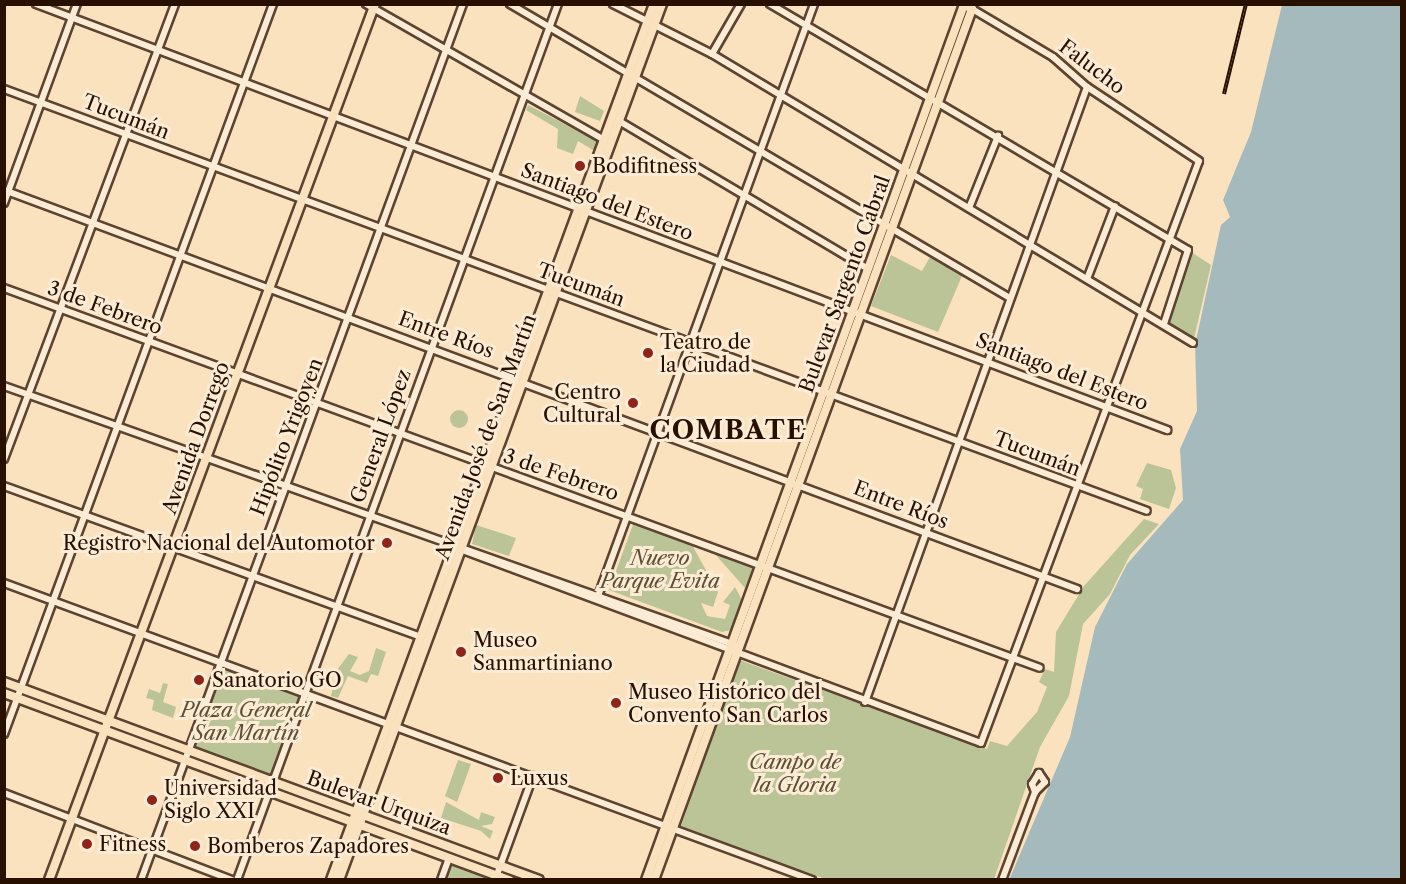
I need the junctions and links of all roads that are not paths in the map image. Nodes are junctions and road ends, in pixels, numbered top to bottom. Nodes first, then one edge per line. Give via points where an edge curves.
1 (36, 4) edge
2 (78, 4) edge
3 (175, 4) edge
4 (273, 4) edge
5 (463, 4) edge
6 (510, 4) edge
7 (558, 4) edge
8 (614, 4) edge
9 (654, 4) edge
10 (662, 4) edge
11 (741, 4) edge
12 (770, 4) edge
13 (814, 4) edge
14 (373, 5) edge
15 (966, 6) edge
16 (72, 18) junction
17 (651, 23) junction
18 (806, 26) junction
19 (549, 27) junction
20 (158, 51) junction
21 (447, 51) junction
22 (712, 54) junction
23 (631, 76) junction
24 (243, 83) junction
25 (1087, 87) junction
26 (4, 89) edge
27 (780, 96) junction
28 (523, 97) junction
29 (935, 99) junction
30 (42, 103) junction
31 (334, 117) junction
32 (619, 121) junction
33 (126, 135) junction
34 (998, 136) junction
35 (604, 140) junction
36 (410, 146) junction
37 (759, 153) junction
38 (213, 167) junction
39 (908, 171) junction
40 (1057, 171) junction
41 (494, 177) junction
42 (7, 191) edge
43 (744, 194) junction
44 (301, 199) junction
45 (4, 203) edge
46 (1115, 206) junction
47 (969, 208) junction
48 (582, 211) junction
49 (92, 222) junction
50 (380, 228) junction
51 (888, 228) junction
52 (1170, 239) junction
53 (1030, 244) junction
54 (179, 254) junction
55 (463, 260) junction
56 (719, 262) junction
57 (868, 269) junction
58 (1087, 279) junction
59 (4, 288) edge
60 (269, 288) junction
61 (552, 293) junction
62 (1010, 298) junction
63 (60, 308) junction
64 (856, 312) junction
65 (1143, 312) junction
66 (349, 318) junction
67 (1164, 324) junction
68 (149, 341) junction
69 (690, 342) junction
70 (1192, 343) dead end
71 (431, 348) junction
72 (986, 360) junction
73 (237, 374) junction
74 (520, 379) junction
75 (4, 386) edge
76 (824, 389) junction
77 (832, 392) junction
78 (28, 395) junction
79 (317, 404) junction
80 (1108, 406) junction
81 (116, 427) junction
82 (658, 429) junction
83 (1167, 430) dead end
84 (398, 434) junction
85 (957, 441) junction
86 (4, 459) edge
87 (206, 459) junction
88 (488, 467) junction
89 (790, 480) junction
90 (799, 484) junction
91 (4, 486) edge
92 (1077, 487) junction
93 (285, 488) junction
94 (1147, 511) dead end
95 (83, 514) junction
96 (627, 515) junction
97 (368, 519) junction
98 (924, 530) junction
99 (459, 546) junction
100 (173, 547) junction
101 (764, 565) junction
102 (252, 576) junction
103 (1046, 577) junction
104 (4, 583) edge
105 (1077, 589) dead end
106 (598, 596) junction
107 (52, 600) junction
108 (338, 607) junction
109 (895, 614) junction
110 (141, 632) junction
111 (421, 637) junction
112 (735, 648) junction
113 (1014, 658) junction
114 (221, 662) junction
115 (1040, 669) dead end
116 (4, 682) edge
117 (21, 688) junction
118 (4, 693) edge
119 (305, 695) junction
120 (18, 698) junction
121 (865, 702) junction
122 (108, 721) junction
123 (392, 727) junction
124 (105, 729) junction
125 (4, 734) edge
126 (188, 750) junction
127 (185, 759) junction
128 (533, 776) junction
129 (273, 781) junction
130 (270, 790) junction
131 (1035, 792) dead end
132 (4, 793) edge
133 (360, 813) junction
134 (71, 818) junction
135 (356, 822) junction
136 (668, 827) junction
137 (152, 848) junction
138 (449, 858) junction
139 (500, 865) junction
140 (496, 877) edge
141 (798, 877) edge
142 (49, 879) edge
143 (141, 879) edge
144 (234, 879) edge
145 (331, 879) edge
146 (339, 879) edge
147 (441, 879) edge
148 (509, 879) edge
149 (539, 879) edge
150 (646, 879) edge
151 (654, 879) edge
152 (812, 879) edge
153 (1002, 879) edge

1 - 16 street, Santiago del Estero
2 - 16 street
3 - 20 street
4 - 24 street
5 - 21 street, Hipólito Yrigoyen
6 - 19 street
7 - 19 street, General López
8 - 17 street
9 - 17 main road, Avenida José de San Martín
10 - 17 main road, Avenida José de San Martín
11 - 22 street
12 - 18 street
13 - 18 street
14 - 21 street
14 - 31 main road, Avenida Dorrego
15 - 25 street, Falucho via 1053,57
15 - 29 main road, Bulevar Sargento Cabral
16 - 20 street, Santiago del Estero
16 - 30 street
17 - 22 street
17 - 23 main road, Avenida José de San Martín
18 - 27 street
18 - 29 street
19 - 23 street
19 - 28 street, General López
20 - 24 street, Santiago del Estero
20 - 33 street
21 - 28 street
21 - 36 street, Hipólito Yrigoyen
22 - 27 street
23 - 32 main road, Avenida José de San Martín
23 - 35 main road, Avenida José de San Martín
23 - 37 street
24 - 31 street, Santiago del Estero
24 - 38 street
25 - 40 street
25 - 52 street, Falucho via 1199,161
26 - 30 street, Tucumán
27 - 37 street
27 - 39 street
28 - 35 street
28 - 41 street, General López
29 - 34 street
29 - 39 main road, Bulevar Sargento Cabral
30 - 33 street, Tucumán
30 - 42 street
31 - 36 street, Santiago del Estero
31 - 44 main road, Avenida Dorrego
32 - 43 street
32 - 48 main road, Avenida José de San Martín
33 - 38 street, Tucumán
33 - 49 street
34 - 40 street
34 - 47 street
35 - 48 main road, Avenida José de San Martín
36 - 41 street, Santiago del Estero
36 - 50 street, Hipólito Yrigoyen
37 - 43 street
37 - 51 street
38 - 44 street, Tucumán
38 - 54 street
39 - 47 street
39 - 51 main road, Bulevar Sargento Cabral
40 - 46 street
40 - 53 street
41 - 48 street, Santiago del Estero
41 - 55 street, General López
42 - 45 street
42 - 49 street, Entre Ríos
43 - 56 street
43 - 57 street
44 - 50 street, Tucumán
44 - 60 main road, Avenida Dorrego
46 - 52 street
46 - 58 street
47 - 53 street
48 - 56 street, Santiago del Estero
48 - 61 main road, Avenida José de San Martín
49 - 54 street, Entre Ríos
49 - 63 street
50 - 55 street, Tucumán
50 - 66 street, Hipólito Yrigoyen
51 - 57 main road, Bulevar Sargento Cabral
51 - 62 street
51 - 64 main road, Bulevar Sargento Cabral
52 - 65 street
52 - 67 street via 1188,250
53 - 58 street
53 - 62 street
54 - 60 street, Entre Ríos
54 - 68 street
55 - 61 street, Tucumán
55 - 71 street, General López
56 - 64 street, Santiago del Estero
56 - 69 street
57 - 64 main road, Bulevar Sargento Cabral
58 - 65 street
59 - 63 street, 3 de Febrero
60 - 66 street, Entre Ríos
60 - 73 main road, Avenida Dorrego
61 - 69 street, Tucumán
61 - 74 main road, Avenida José de San Martín
62 - 72 street
63 - 68 street, 3 de Febrero
63 - 78 street
64 - 72 street, Santiago del Estero
64 - 76 main road, Bulevar Sargento Cabral
64 - 77 main road, Bulevar Sargento Cabral
65 - 67 street
65 - 80 street
66 - 71 street, Entre Ríos
66 - 79 street, Hipólito Yrigoyen
67 - 70 street
68 - 73 street, 3 de Febrero
68 - 81 street
69 - 76 street, Tucumán
69 - 82 street
71 - 74 street, Entre Ríos
71 - 84 street, General López
72 - 80 street, Santiago del Estero
72 - 85 street
73 - 79 street, 3 de Febrero
73 - 87 main road, Avenida Dorrego
74 - 82 street, Entre Ríos
74 - 88 main road, Avenida José de San Martín
75 - 78 street
76 - 77 street, Tucumán
76 - 89 main road, Bulevar Sargento Cabral
77 - 85 street, Tucumán
77 - 90 main road, Bulevar Sargento Cabral
78 - 81 street
78 - 86 street
79 - 84 street, 3 de Febrero
79 - 93 street, Hipólito Yrigoyen
80 - 83 street, Santiago del Estero
80 - 92 street
81 - 87 street
81 - 95 street
82 - 89 street, Entre Ríos
82 - 96 street
84 - 88 street, 3 de Febrero
84 - 97 street, General López
85 - 92 street, Tucumán
85 - 98 street
87 - 93 street
87 - 100 main road, Avenida Dorrego
88 - 96 street, 3 de Febrero
88 - 99 main road, Avenida José de San Martín
89 - 90 street, Entre Ríos
89 - 101 main road, Bulevar Sargento Cabral
90 - 98 street, Entre Ríos
90 - 101 main road, Bulevar Sargento Cabral
91 - 95 street
92 - 94 street, Tucumán
92 - 103 street
93 - 97 street
93 - 102 street, Hipólito Yrigoyen
95 - 100 street
95 - 107 street
96 - 101 street, 3 de Febrero
96 - 106 street
97 - 99 street
97 - 108 street, General López
98 - 103 street, Entre Ríos
98 - 109 street
99 - 106 street
99 - 111 main road, Avenida José de San Martín
99 - 123 main road, Avenida José de San Martín
100 - 102 street
100 - 110 main road, Avenida Dorrego
101 - 109 street, 3 de Febrero
101 - 112 main road, Bulevar Sargento Cabral
102 - 108 street
102 - 114 street, Hipólito Yrigoyen
103 - 105 street, Entre Ríos
103 - 113 street
104 - 107 street
106 - 112 street
107 - 110 street
107 - 117 street
108 - 111 street
108 - 119 street, General López
109 - 113 street, 3 de Febrero
109 - 121 street
110 - 114 street
110 - 122 main road, Avenida Dorrego
111 - 123 main road, Avenida José de San Martín
112 - 121 street
112 - 136 main road, Bulevar Sargento Cabral
113 - 115 street, 3 de Febrero
113 - 121 street via 981,743
114 - 119 street
114 - 126 street, Hipólito Yrigoyen
116 - 117 main road, Bulevar Urquiza
117 - 120 street
117 - 122 main road, Bulevar Urquiza
118 - 120 main road, Bulevar Urquiza
119 - 123 street
119 - 129 street, General López
120 - 124 main road, Bulevar Urquiza
120 - 125 street
122 - 124 main road, Avenida Dorrego
122 - 126 main road, Bulevar Urquiza
123 - 128 street
123 - 133 main road, Avenida José de San Martín
124 - 127 main road, Bulevar Urquiza
124 - 134 main road, Avenida Dorrego
126 - 127 street, Hipólito Yrigoyen
126 - 129 main road, Bulevar Urquiza
127 - 130 main road, Bulevar Urquiza
127 - 137 street, Hipólito Yrigoyen
128 - 136 street
128 - 139 street
129 - 130 street, General López
129 - 133 main road, Bulevar Urquiza
130 - 135 main road, Bulevar Urquiza
130 - 144 street, General López
131 - 153 street
132 - 134 street
133 - 135 main road, Avenida José de San Martín
133 - 139 main road, Bulevar Urquiza
134 - 137 street
134 - 142 main road, Avenida Dorrego
135 - 138 main road, Bulevar Urquiza
135 - 145 main road, Avenida José de San Martín
135 - 146 main road, Avenida José de San Martín
136 - 141 street
136 - 150 main road, Bulevar Sargento Cabral
136 - 151 main road, Bulevar Sargento Cabral
137 - 143 street, Hipólito Yrigoyen
137 - 144 street
138 - 140 main road, Bulevar Urquiza
138 - 147 street
139 - 140 street
139 - 149 main road, Bulevar Urquiza
140 - 148 main road, Bulevar Urquiza
141 - 152 street

